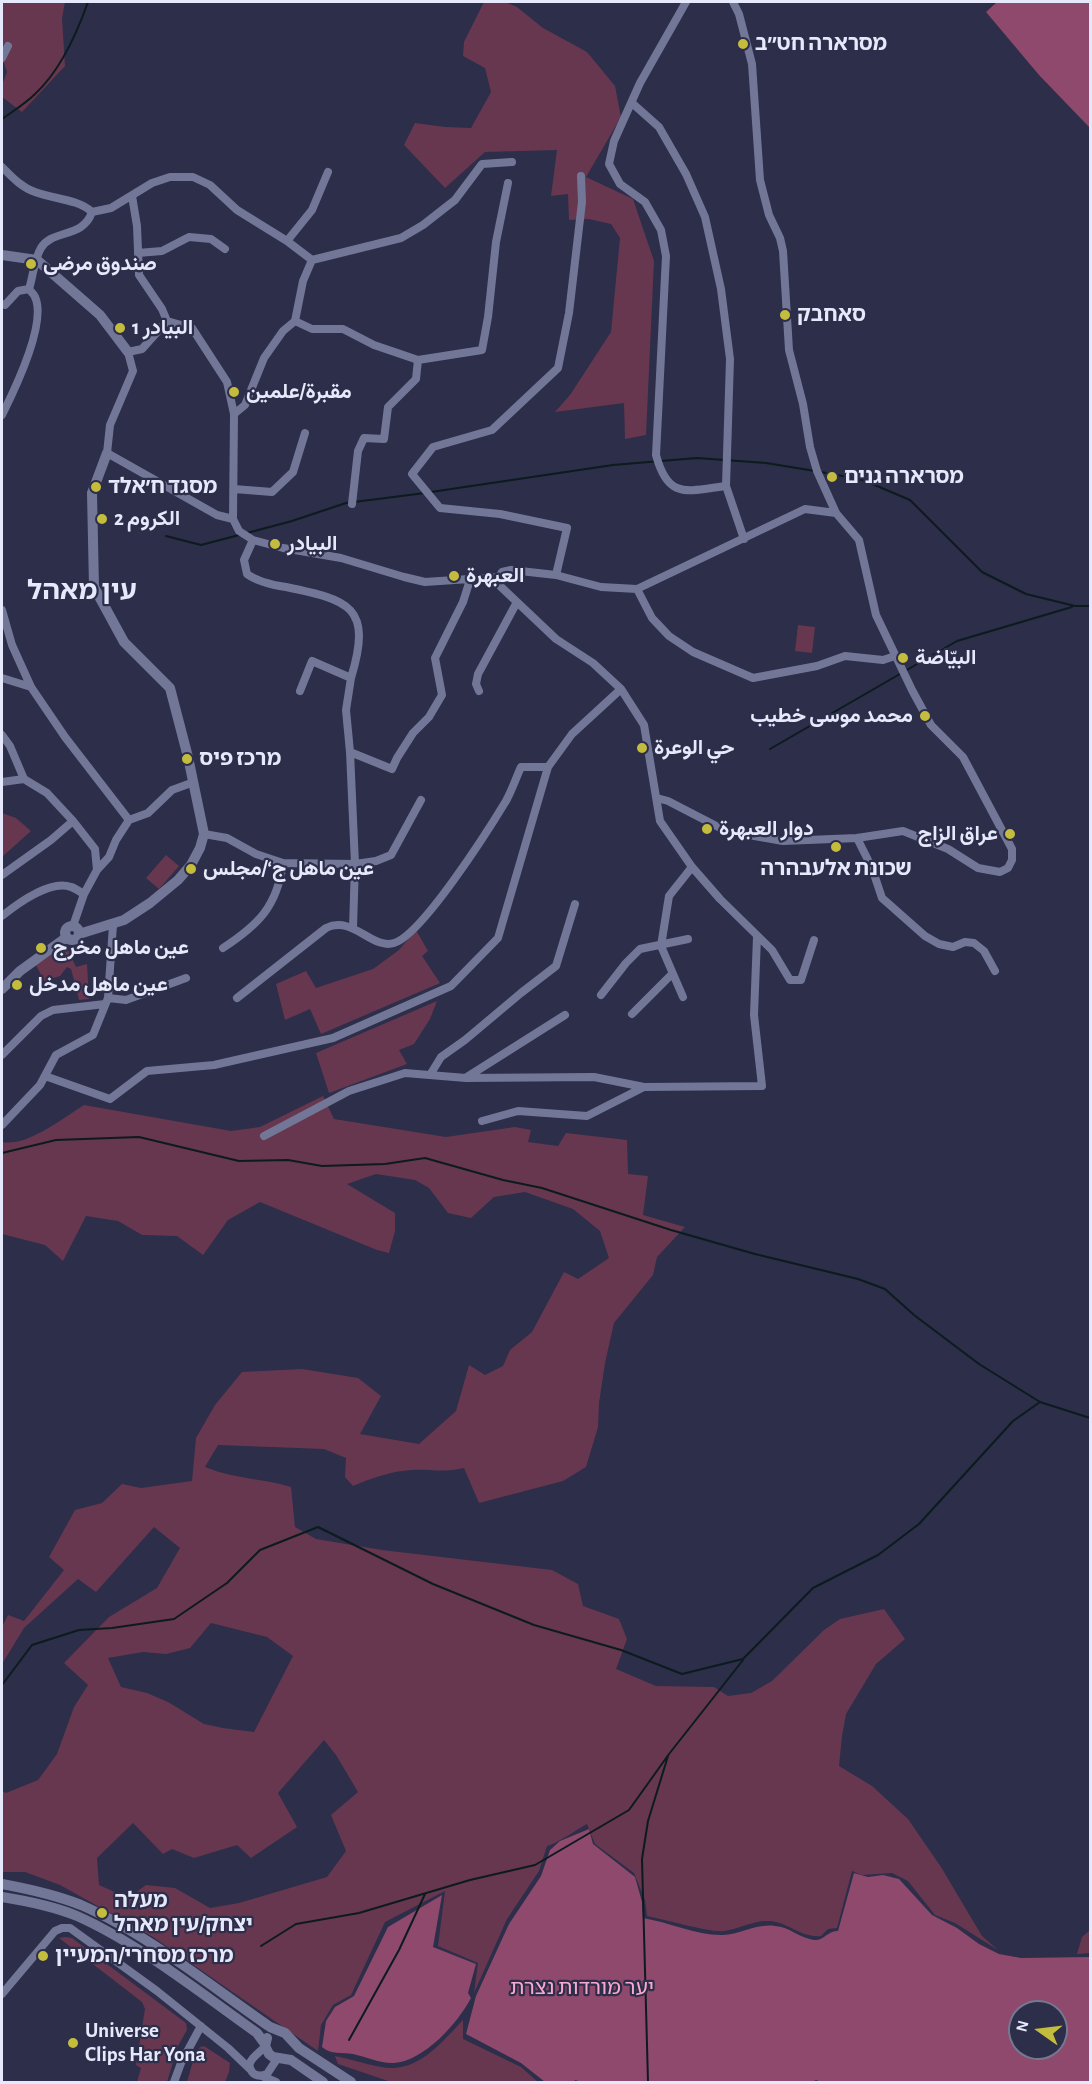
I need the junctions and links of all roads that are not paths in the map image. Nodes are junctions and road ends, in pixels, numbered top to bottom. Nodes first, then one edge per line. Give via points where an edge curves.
1 (686, 2) edge
2 (733, 2) edge
3 (8, 46) dead end
4 (2, 58) edge
5 (632, 103) junction
6 (512, 162) dead end
7 (2, 167) edge
8 (328, 172) dead end
9 (582, 176) dead end
10 (508, 183) dead end
11 (132, 196) junction
12 (92, 212) junction
13 (287, 241) junction
14 (225, 249) dead end
15 (138, 253) junction
16 (2, 255) edge
17 (37, 260) junction
18 (312, 260) junction
19 (29, 289) junction
20 (2, 304) edge
21 (166, 321) junction
22 (295, 321) junction
23 (128, 352) junction
24 (418, 360) junction
25 (234, 414) junction
26 (2, 415) edge
27 (305, 433) dead end
28 (107, 453) junction
29 (726, 486) junction
30 (234, 489) junction
31 (352, 504) dead end
32 (836, 513) junction
33 (233, 519) junction
34 (744, 538) junction
35 (254, 540) junction
36 (555, 575) junction
37 (498, 577) junction
38 (470, 579) junction
39 (637, 589) junction
40 (517, 602) junction
41 (2, 610) edge
42 (895, 656) junction
43 (2, 678) edge
44 (351, 678) junction
45 (31, 687) junction
46 (621, 689) junction
47 (479, 691) dead end
48 (300, 692) dead end
49 (2, 735) edge
50 (350, 752) junction
51 (548, 767) junction
52 (24, 779) junction
53 (2, 782) edge
54 (194, 782) junction
55 (657, 798) junction
56 (421, 800) dead end
57 (129, 820) junction
58 (73, 821) junction
59 (204, 834) junction
60 (857, 838) junction
61 (283, 863) junction
62 (355, 864) junction
63 (692, 867) junction
64 (97, 870) junction
65 (2, 875) edge
66 (84, 894) junction
67 (575, 904) dead end
68 (2, 916) edge
69 (113, 925) junction
70 (353, 928) junction
71 (76, 930) junction
72 (757, 937) junction
73 (688, 939) dead end
74 (814, 940) dead end
75 (661, 946) junction
76 (223, 948) dead end
77 (995, 971) dead end
78 (672, 974) junction
79 (186, 978) dead end
80 (2, 989) edge
81 (601, 995) dead end
82 (683, 997) dead end
83 (237, 998) dead end
84 (106, 1001) junction
85 (632, 1014) dead end
86 (565, 1015) dead end
87 (2, 1055) edge
88 (430, 1075) junction
89 (45, 1076) junction
90 (466, 1078) junction
91 (644, 1087) junction
92 (482, 1121) dead end
93 (2, 1125) edge
94 (264, 1136) dead end
95 (2, 1884) edge
96 (2, 1897) edge
97 (2, 1995) edge
98 (201, 2026) junction
99 (280, 2032) junction
100 (291, 2039) junction
101 (265, 2045) junction
102 (228, 2048) junction
103 (255, 2056) junction
104 (279, 2058) junction
105 (251, 2070) junction
106 (271, 2070) junction
107 (262, 2076) junction
108 (174, 2082) edge
109 (277, 2082) edge
110 (323, 2082) edge
111 (351, 2082) edge

1 - 5 street
2 - 32 street via 752,63 760,180 783,251 789,350 817,471
3 - 4 street
5 - 29 street via 659,127 705,217 721,289 730,359
5 - 29 street via 614,141 609,164 620,184 645,202 661,230 666,256 656,455 670,485 692,490
6 - 18 street via 482,164 455,200 401,238
7 - 12 street via 33,192 85,206
8 - 13 street via 312,210
9 - 36 street via 569,313 558,368 492,430 433,447 412,474 440,508 500,514 567,528
10 - 24 street via 482,351
11 - 12 street via 111,208
11 - 13 street via 170,177 193,177
11 - 15 street
12 - 17 street via 83,227 48,241
13 - 18 street
14 - 15 street via 211,239 189,237 162,251
15 - 21 street via 139,275
16 - 17 street
17 - 19 street
17 - 23 street via 100,315
18 - 22 street via 303,281
19 - 20 street via 18,291
19 - 26 street via 36,297 33,340
21 - 23 street via 142,349
21 - 25 street via 192,328 227,381
22 - 24 street via 312,329 343,329
22 - 25 street via 283,330 264,358 245,405
23 - 28 street via 133,371 110,425
24 - 31 street via 416,378 388,407 384,440 364,438 358,451
25 - 30 street
27 - 30 street via 293,472 272,492
28 - 33 street via 217,515
28 - 54 street via 92,493 94,588 124,642 170,688
29 - 34 street
30 - 33 street
32 - 34 street via 805,509
32 - 42 street via 859,540 876,615
33 - 35 street via 239,531
34 - 39 street
35 - 38 street via 341,558 424,582
35 - 44 street via 244,560 247,574 268,584 319,594 350,608 359,630
36 - 37 street via 511,570
36 - 39 street via 601,587
37 - 38 street
37 - 40 street via 499,585
38 - 50 street via 435,658 442,695 429,717 413,734 392,770
39 - 42 street via 652,618 669,636 693,652 753,678 817,666 845,656 883,660
40 - 46 street via 556,639 593,663
40 - 47 street via 477,674
41 - 45 street
42 - 60 street via 931,724 963,757 1012,849 1012,860 1000,872 978,868 948,849 903,831
43 - 45 street
44 - 48 street via 312,660
44 - 50 street via 346,710
45 - 57 street
46 - 51 street via 572,734
46 - 55 street via 644,725
49 - 52 street
50 - 62 street
51 - 70 street via 521,767 507,798 459,874 415,927 395,943 384,944
51 - 89 street via 498,938 451,986 333,1038 214,1065 147,1071 110,1099
52 - 53 street
52 - 58 street via 46,793
54 - 57 street via 172,790 148,813
54 - 59 street
55 - 60 street via 726,831 783,841
55 - 63 street via 660,821
56 - 62 street via 391,855
57 - 64 street via 109,857
58 - 64 street via 95,849
58 - 65 street
59 - 61 street via 226,838
59 - 69 street via 191,865 178,880
60 - 77 street via 882,898 939,944 953,947 974,943 984,951
61 - 62 street
61 - 76 street via 280,884 270,905 249,931
62 - 70 street
63 - 72 street
63 - 75 street via 669,896
64 - 66 street
66 - 68 street via 70,886 56,885 19,902
66 - 71 street
67 - 88 street via 556,966 441,1057
69 - 71 street
69 - 84 street
70 - 83 street via 333,924 326,928
71 - 80 street via 66,930 67,937
72 - 74 street via 772,950 790,980 801,981
72 - 91 street via 754,1015 762,1086
73 - 75 street
75 - 78 street
75 - 81 street via 640,950
78 - 82 street
78 - 85 street
79 - 84 street via 126,1000
84 - 87 street via 53,1010 41,1016
84 - 89 street via 93,1035 56,1054
86 - 90 street
88 - 90 street
88 - 94 street via 405,1073 349,1091
89 - 93 street
90 - 91 street via 594,1077
91 - 92 street via 587,1116 518,1111
95 - 99 street via 42,1892 94,1911
96 - 101 street via 59,1910 106,1931 248,2027
97 - 98 street via 55,1930 70,1928
98 - 102 street
98 - 108 street
99 - 100 street
99 - 101 street via 271,2034
100 - 104 street via 290,2053
100 - 111 street via 294,2045
101 - 103 street
101 - 104 street via 269,2054
102 - 103 street via 242,2056
102 - 105 street
103 - 105 street
104 - 106 street
104 - 110 street via 291,2061
105 - 107 street
106 - 107 street
106 - 109 street
107 - 109 street

